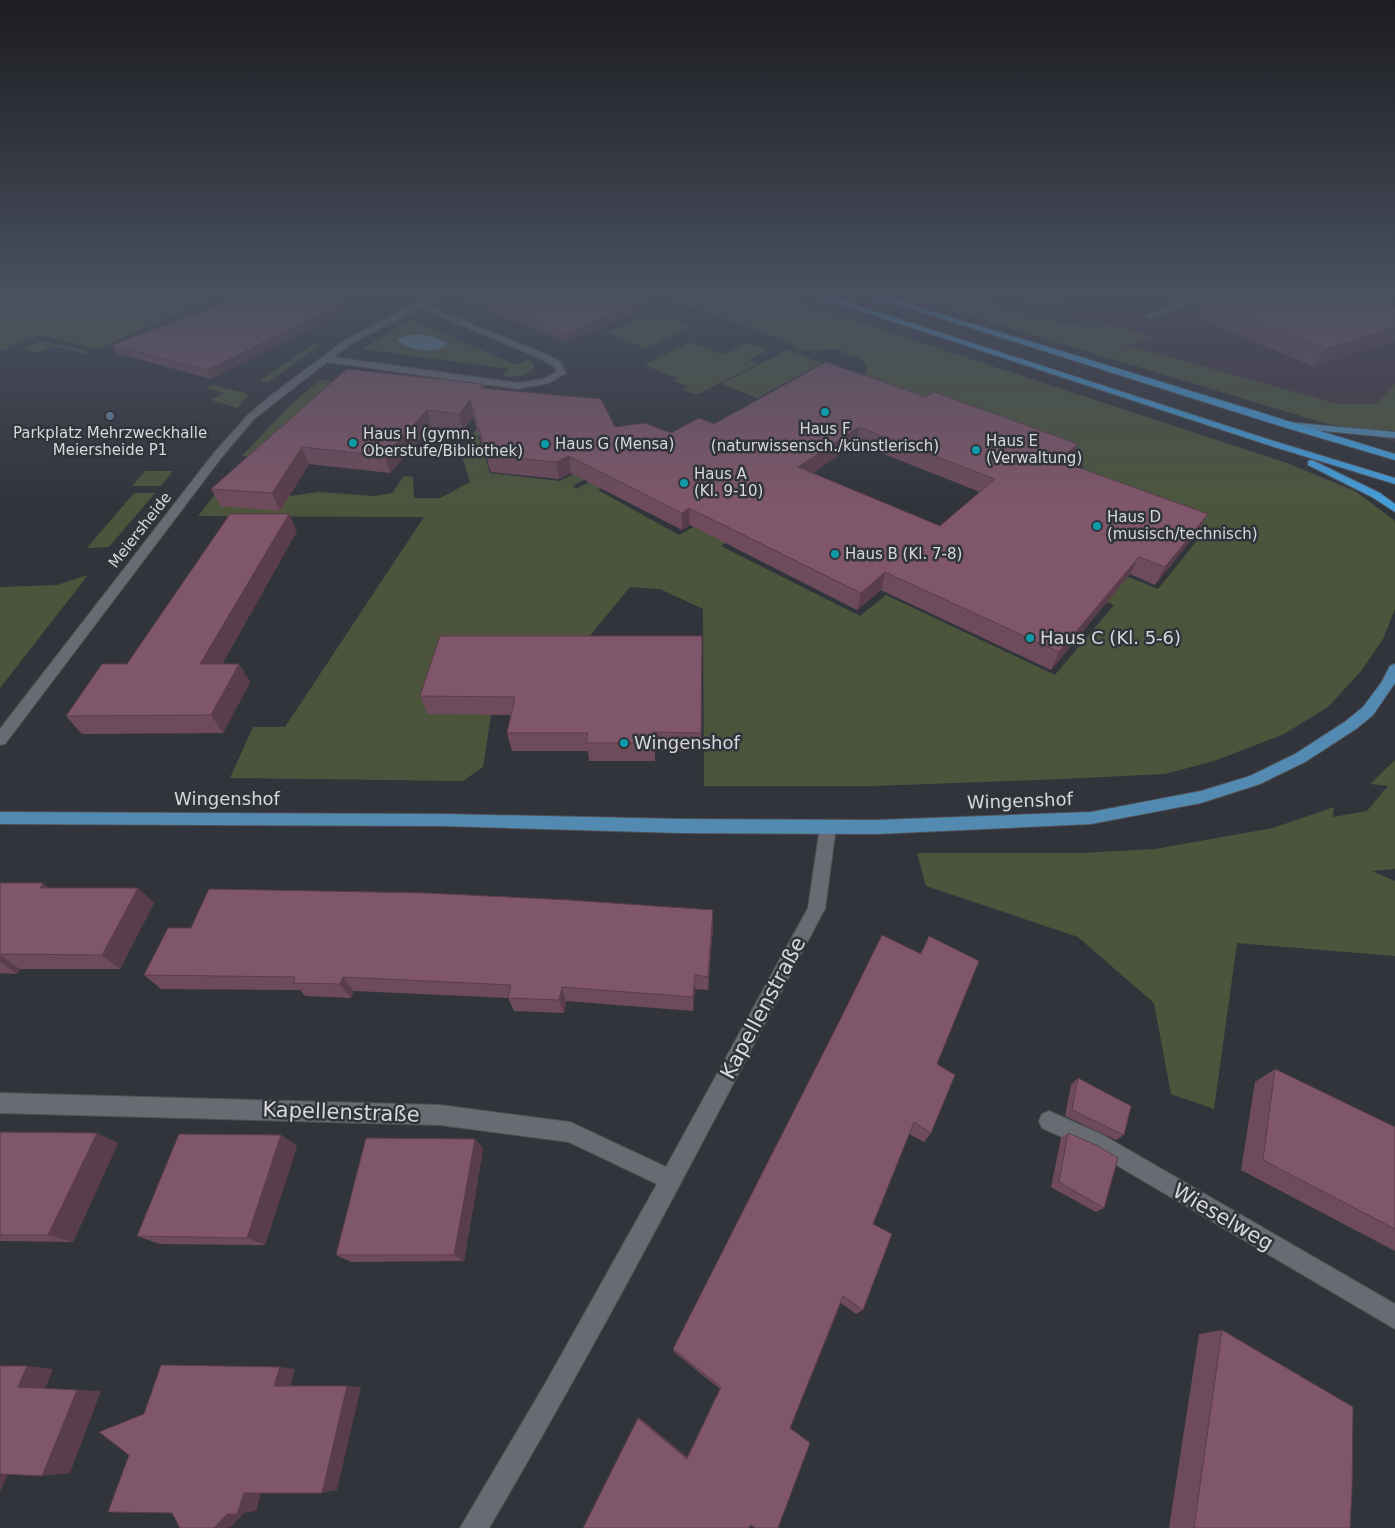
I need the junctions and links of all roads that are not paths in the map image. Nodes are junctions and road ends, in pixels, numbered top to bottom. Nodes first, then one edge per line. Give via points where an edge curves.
1 (319, 364) edge
2 (364, 364) edge
3 (558, 364) edge
4 (1029, 364) edge
5 (1092, 364) edge
6 (1283, 424) junction
7 (1395, 436) edge
8 (1274, 444) junction
9 (1395, 457) edge
10 (1395, 481) edge
11 (1395, 509) edge
12 (1395, 669) edge
13 (0, 740) edge
14 (0, 818) edge
15 (828, 827) junction
16 (0, 1103) edge
17 (1049, 1122) dead end
18 (671, 1180) junction
19 (1395, 1317) edge
20 (474, 1528) edge

1 - 13 street, Meiersheide via 251,417 217,456
2 - 3 street via 518,386 554,379 562,373
4 - 8 highway
5 - 6 highway
6 - 7 main road
6 - 9 highway
8 - 10 highway
8 - 11 highway via 1376,495
12 - 15 main road, Wingenshof via 1368,710 1351,725 1300,758 1255,780 1202,796 1091,818
14 - 15 main road, Wingenshof via 434,820
15 - 18 street, Kapellenstraße via 816,909
16 - 18 street, Kapellenstraße via 440,1114 570,1132
17 - 19 street, Wieselweg via 1096,1142
18 - 20 street, Kapellenstraße via 554,1393

